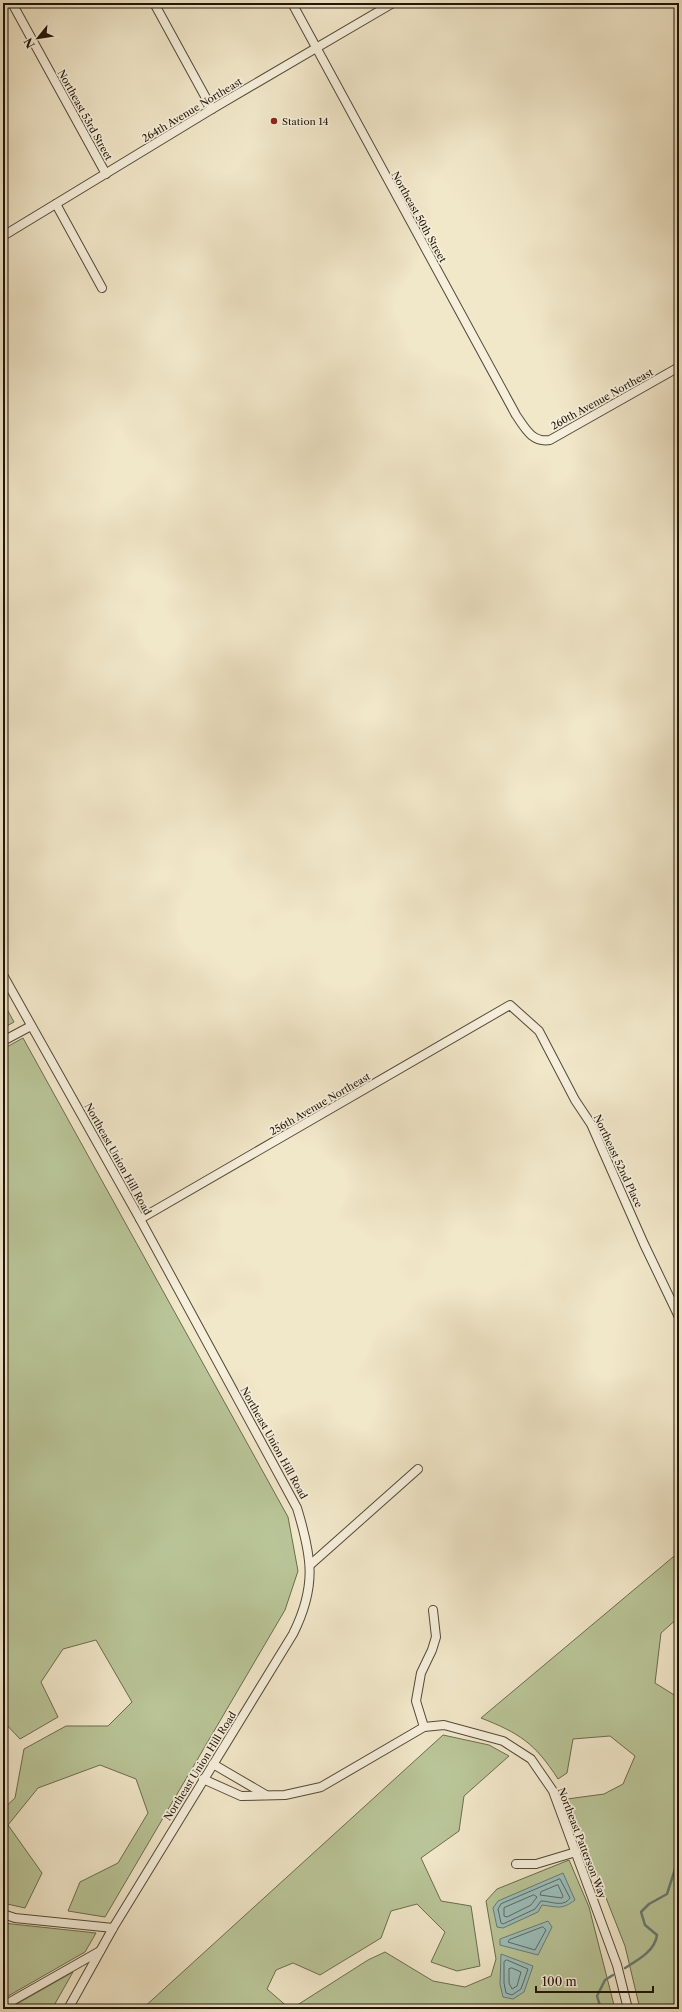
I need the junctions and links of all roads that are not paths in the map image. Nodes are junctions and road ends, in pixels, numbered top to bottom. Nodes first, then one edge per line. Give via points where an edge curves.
1 (12, 3) edge
2 (154, 3) edge
3 (292, 3) edge
4 (393, 3) edge
5 (316, 49) junction
6 (212, 109) junction
7 (106, 174) junction
8 (56, 204) junction
9 (3, 236) edge
10 (102, 288) dead end
11 (679, 367) edge
12 (534, 438) joint
13 (3, 975) edge
14 (510, 1005) joint
15 (31, 1026) junction
16 (3, 1041) edge
17 (140, 1219) junction
18 (679, 1316) edge
19 (418, 1469) dead end
20 (310, 1565) junction
21 (433, 1610) dead end
22 (424, 1727) junction
23 (213, 1764) junction
24 (203, 1779) junction
25 (266, 1795) junction
26 (576, 1852) junction
27 (516, 1864) dead end
28 (3, 1914) edge
29 (113, 1928) junction
30 (101, 1950) junction
31 (3, 2006) edge
32 (68, 2009) edge
33 (628, 2009) edge

1 - 7 street, Northeast 53rd Street
2 - 6 street
3 - 5 street, Northeast 50th Street
4 - 5 street, 264th Avenue Northeast
5 - 6 street, 264th Avenue Northeast
5 - 12 street, Northeast 50th Street via 516,415
6 - 7 street, 264th Avenue Northeast
7 - 8 street, 264th Avenue Northeast
8 - 9 street, 264th Avenue Northeast
8 - 10 street
11 - 12 street, 260th Avenue Northeast via 550,440
13 - 15 street, Northeast Union Hill Road
14 - 17 street, 256th Avenue Northeast
14 - 18 street, Northeast 52nd Place via 539,1031 575,1100 591,1124
15 - 16 street
15 - 17 street, Northeast Union Hill Road
17 - 20 street, Northeast Union Hill Road via 298,1508
19 - 20 street
20 - 23 street, Northeast Union Hill Road via 307,1602 296,1628
21 - 22 street via 436,1637 421,1672 416,1701
22 - 25 street, Northeast Patterson Way via 321,1787
22 - 26 street, Northeast Patterson Way via 444,1725 503,1741 532,1760 553,1792
23 - 24 street, Northeast Union Hill Road
23 - 25 street
24 - 25 street, Northeast Patterson Way via 241,1796
24 - 29 street, Northeast Union Hill Road
26 - 27 street via 536,1864
26 - 33 street, Northeast Patterson Way via 617,1965
28 - 29 street via 15,1918
29 - 30 street, Northeast Union Hill Road
30 - 31 street
30 - 32 street, Northeast Union Hill Road

